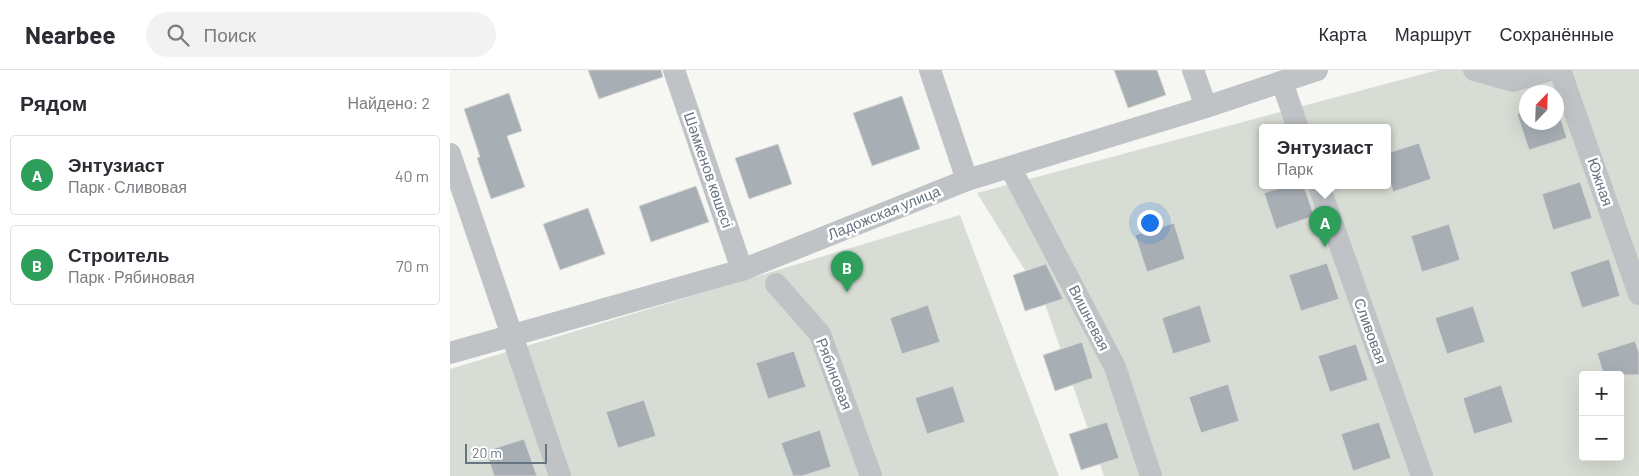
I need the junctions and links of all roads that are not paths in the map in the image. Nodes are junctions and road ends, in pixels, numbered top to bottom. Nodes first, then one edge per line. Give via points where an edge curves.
1 (674, 70) edge
2 (930, 70) edge
3 (1193, 70) edge
4 (1317, 70) edge
5 (1474, 70) edge
6 (1550, 70) edge
7 (1560, 70) edge
8 (1282, 82) junction
9 (1206, 107) junction
10 (1297, 124) edge
11 (450, 154) edge
12 (1010, 167) junction
13 (967, 180) junction
14 (1320, 189) edge
15 (742, 270) junction
16 (776, 284) dead end
17 (1639, 294) edge
18 (511, 335) junction
19 (450, 353) edge
20 (560, 476) edge
21 (871, 476) edge
22 (1151, 476) edge
23 (1422, 476) edge

1 - 15 street, Шәмкенов көшесі
2 - 13 street
3 - 9 street
4 - 8 street, Ладожская улица
5 - 6 street via 1513,81
7 - 17 street, Южная
8 - 9 street, Ладожская улица
8 - 10 street
9 - 12 street, Ладожская улица
11 - 18 street
12 - 13 street, Ладожская улица
12 - 22 street, Вишневая via 1115,367
13 - 15 street, Ладожская улица
14 - 23 street, Сливовая
15 - 18 street, Ладожская улица
16 - 21 street, Рябиновая via 820,334
18 - 19 street, Ладожская улица
18 - 20 street

